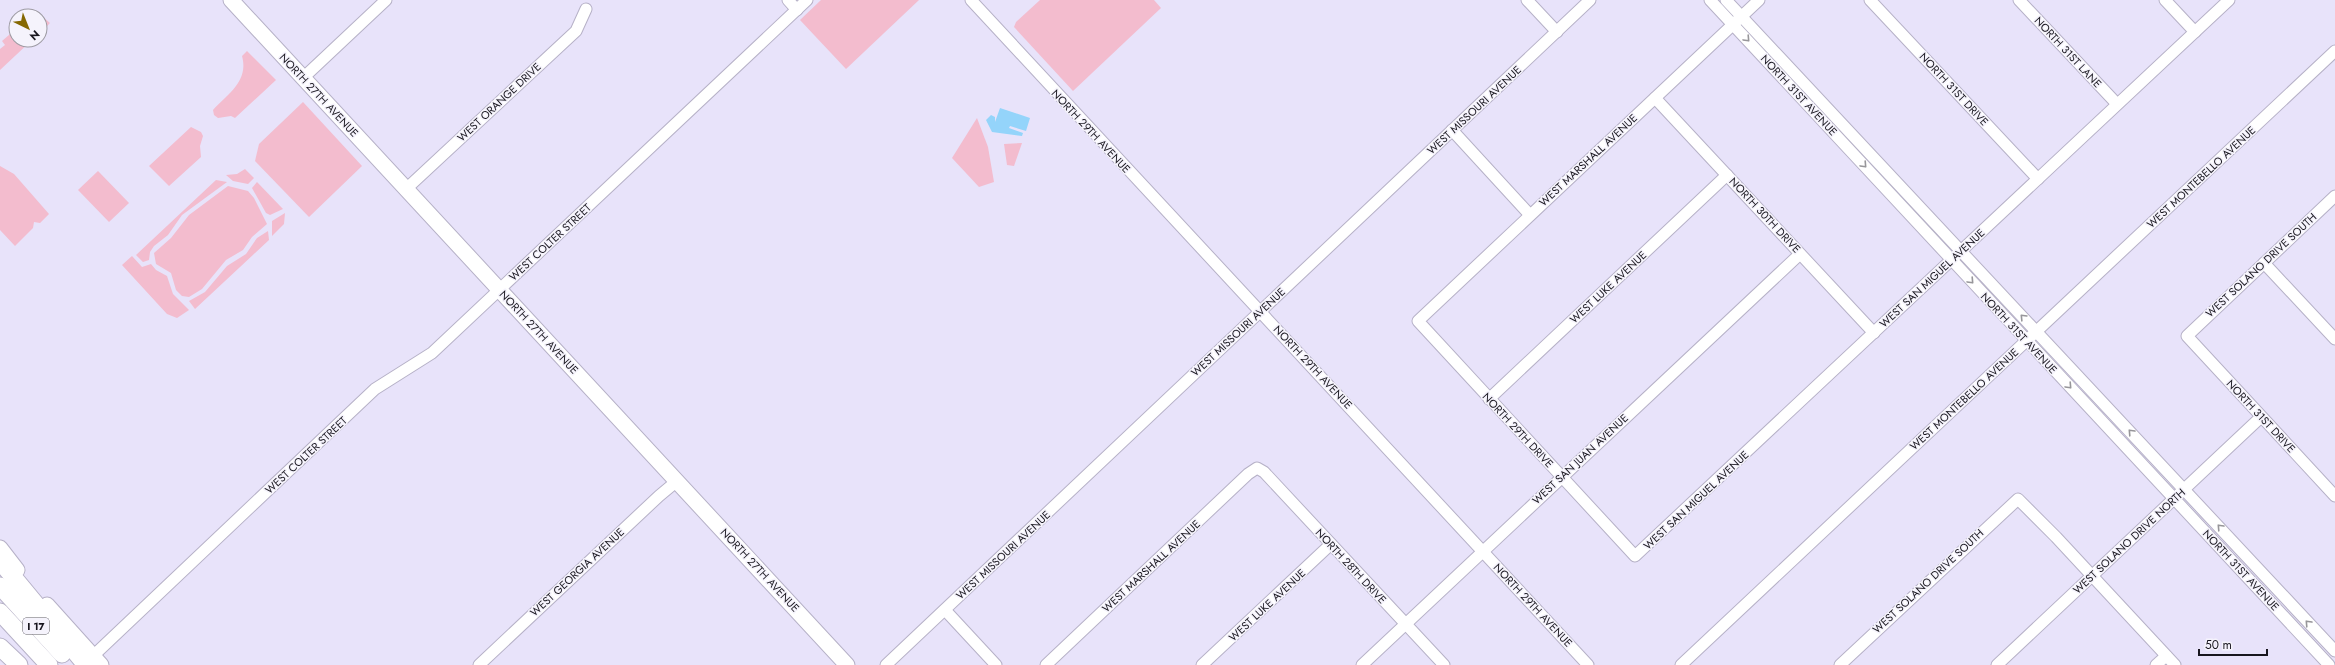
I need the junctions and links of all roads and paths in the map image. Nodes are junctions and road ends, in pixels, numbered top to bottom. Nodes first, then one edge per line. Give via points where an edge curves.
1 (231, 0) edge
2 (386, 0) edge
3 (788, 0) edge
4 (807, 0) edge
5 (971, 0) edge
6 (1527, 0) edge
7 (1590, 0) edge
8 (1710, 0) edge
9 (1726, 0) edge
10 (1759, 0) edge
11 (1870, 0) edge
12 (2019, 0) edge
13 (2165, 0) edge
14 (2229, 0) edge
15 (586, 9) dead end
16 (797, 10) junction
17 (1742, 16) junction
18 (1733, 24) junction
19 (1557, 32) junction
20 (2195, 32) junction
21 (2335, 50) edge
22 (303, 78) junction
23 (1655, 98) junction
24 (2117, 104) junction
25 (1452, 130) junction
26 (1857, 140) junction
27 (1848, 148) junction
28 (1727, 175) junction
29 (2038, 179) junction
30 (405, 190) junction
31 (2335, 196) edge
32 (1530, 215) junction
33 (1961, 252) junction
34 (1800, 254) junction
35 (1952, 260) junction
36 (2264, 263) junction
37 (499, 289) junction
38 (1261, 311) junction
39 (1418, 321) joint
40 (2036, 331) junction
41 (1874, 333) junction
42 (2187, 336) joint
43 (2335, 339) edge
44 (2027, 340) junction
45 (1489, 399) junction
46 (2261, 417) junction
47 (1257, 468) joint
48 (1560, 476) junction
49 (677, 481) junction
50 (2184, 489) junction
51 (2335, 496) edge
52 (2174, 498) junction
53 (1331, 544) junction
54 (0, 548) edge
55 (1482, 551) junction
56 (1635, 556) joint
57 (0, 561) edge
58 (2092, 576) junction
59 (0, 586) edge
60 (0, 600) edge
61 (2295, 608) junction
62 (944, 610) junction
63 (0, 612) edge
64 (2285, 617) junction
65 (1406, 624) junction
66 (0, 628) edge
67 (0, 647) edge
68 (2335, 651) edge
69 (2166, 656) junction
70 (0, 658) edge
71 (93, 662) edge
72 (8, 665) edge
73 (19, 665) edge
74 (34, 665) edge
75 (49, 665) edge
76 (60, 665) edge
77 (71, 665) edge
78 (479, 665) edge
79 (847, 665) edge
80 (886, 665) edge
81 (996, 665) edge
82 (1046, 665) edge
83 (1202, 665) edge
84 (1362, 665) edge
85 (1444, 665) edge
86 (1588, 665) edge
87 (1681, 665) edge
88 (1840, 665) edge
89 (1997, 665) edge
90 (2156, 665) edge
91 (2174, 665) edge
92 (2329, 665) edge

1 - 22 main road, NORTH 27TH AVENUE
2 - 22 street
3 - 16 street
4 - 16 street, WEST COLTER STREET
5 - 38 street, NORTH 29TH AVENUE
6 - 19 street
7 - 19 street, WEST MISSOURI AVENUE
8 - 18 street, NORTH 31ST AVENUE
9 - 17 street, NORTH 31ST AVENUE
10 - 17 street, WEST MARSHALL AVENUE
11 - 29 street, NORTH 31ST DRIVE
12 - 24 street, NORTH 31ST LANE
13 - 20 street
14 - 20 street, WEST SAN MIGUEL AVENUE
15 - 30 street, WEST ORANGE DRIVE via 576,31
16 - 37 street, WEST COLTER STREET
17 - 18 street, WEST MARSHALL AVENUE
17 - 26 street, NORTH 31ST AVENUE
18 - 23 street, WEST MARSHALL AVENUE
18 -> 27 street, NORTH 31ST AVENUE
19 - 25 street, WEST MISSOURI AVENUE
20 - 24 street, WEST SAN MIGUEL AVENUE
21 - 40 street, WEST MONTEBELLO AVENUE
22 - 30 main road, NORTH 27TH AVENUE
23 - 28 street, NORTH 30TH DRIVE
23 - 32 street, WEST MARSHALL AVENUE
24 - 29 street, WEST SAN MIGUEL AVENUE
25 - 32 street
25 - 38 street, WEST MISSOURI AVENUE
26 - 27 street
26 - 33 street, NORTH 31ST AVENUE
27 -> 35 street, NORTH 31ST AVENUE
28 - 34 street, NORTH 30TH DRIVE
28 - 45 street, WEST LUKE AVENUE
29 - 33 street, WEST SAN MIGUEL AVENUE
30 - 37 main road, NORTH 27TH AVENUE
31 - 36 street, WEST SOLANO DRIVE SOUTH
32 - 39 street, WEST MARSHALL AVENUE
33 - 35 street, WEST SAN MIGUEL AVENUE
40 -> 33 street, NORTH 31ST AVENUE
34 - 41 street, NORTH 30TH DRIVE
34 - 48 street, WEST SAN JUAN AVENUE
35 - 41 street, WEST SAN MIGUEL AVENUE
35 -> 44 street, NORTH 31ST AVENUE
36 - 42 street, WEST SOLANO DRIVE SOUTH
36 - 43 street
37 - 49 main road, NORTH 27TH AVENUE
37 - 71 street, WEST COLTER STREET via 432,353 375,390
38 - 55 street, NORTH 29TH AVENUE
38 - 62 street, WEST MISSOURI AVENUE
39 - 45 street, NORTH 29TH DRIVE
40 - 44 street, WEST MONTEBELLO AVENUE
50 -> 40 street, NORTH 31ST AVENUE
41 - 56 street, WEST SAN MIGUEL AVENUE
42 - 46 street, NORTH 31ST DRIVE
44 -> 52 street, NORTH 31ST AVENUE
44 - 87 street, WEST MONTEBELLO AVENUE
45 - 48 street, NORTH 29TH DRIVE
46 - 50 street, WEST SOLANO DRIVE NORTH
46 - 51 street, NORTH 31ST DRIVE
47 - 53 street, NORTH 28TH DRIVE via 1264,472
47 - 82 street, WEST MARSHALL AVENUE
48 - 55 street, WEST SAN JUAN AVENUE
48 - 56 street, NORTH 29TH DRIVE
49 - 78 street, WEST GEORGIA AVENUE
49 - 79 main road, NORTH 27TH AVENUE
50 - 52 street, WEST SOLANO DRIVE NORTH
61 -> 50 street, NORTH 31ST AVENUE
52 - 58 street, WEST SOLANO DRIVE NORTH
52 - 64 street, NORTH 31ST AVENUE
53 - 65 street, NORTH 28TH DRIVE
53 - 83 street, WEST LUKE AVENUE
54 - 71 main road
55 - 65 street, WEST SAN JUAN AVENUE
55 - 86 street, NORTH 29TH AVENUE
57 - 71 highway
58 - 69 street
58 - 88 street, WEST SOLANO DRIVE SOUTH via 2018,499
58 - 89 street, WEST SOLANO DRIVE NORTH
59 - 77 highway, I 17
60 - 76 highway
61 - 64 street
68 -> 61 street, NORTH 31ST AVENUE
62 - 80 street, WEST MISSOURI AVENUE
62 - 81 street
63 - 75 highway
64 - 92 street, NORTH 31ST AVENUE
65 - 84 street, WEST SAN JUAN AVENUE
65 - 85 street, NORTH 28TH DRIVE
66 - 74 highway, I 17
67 - 73 highway
69 - 90 street
69 - 91 street
70 - 72 main road

